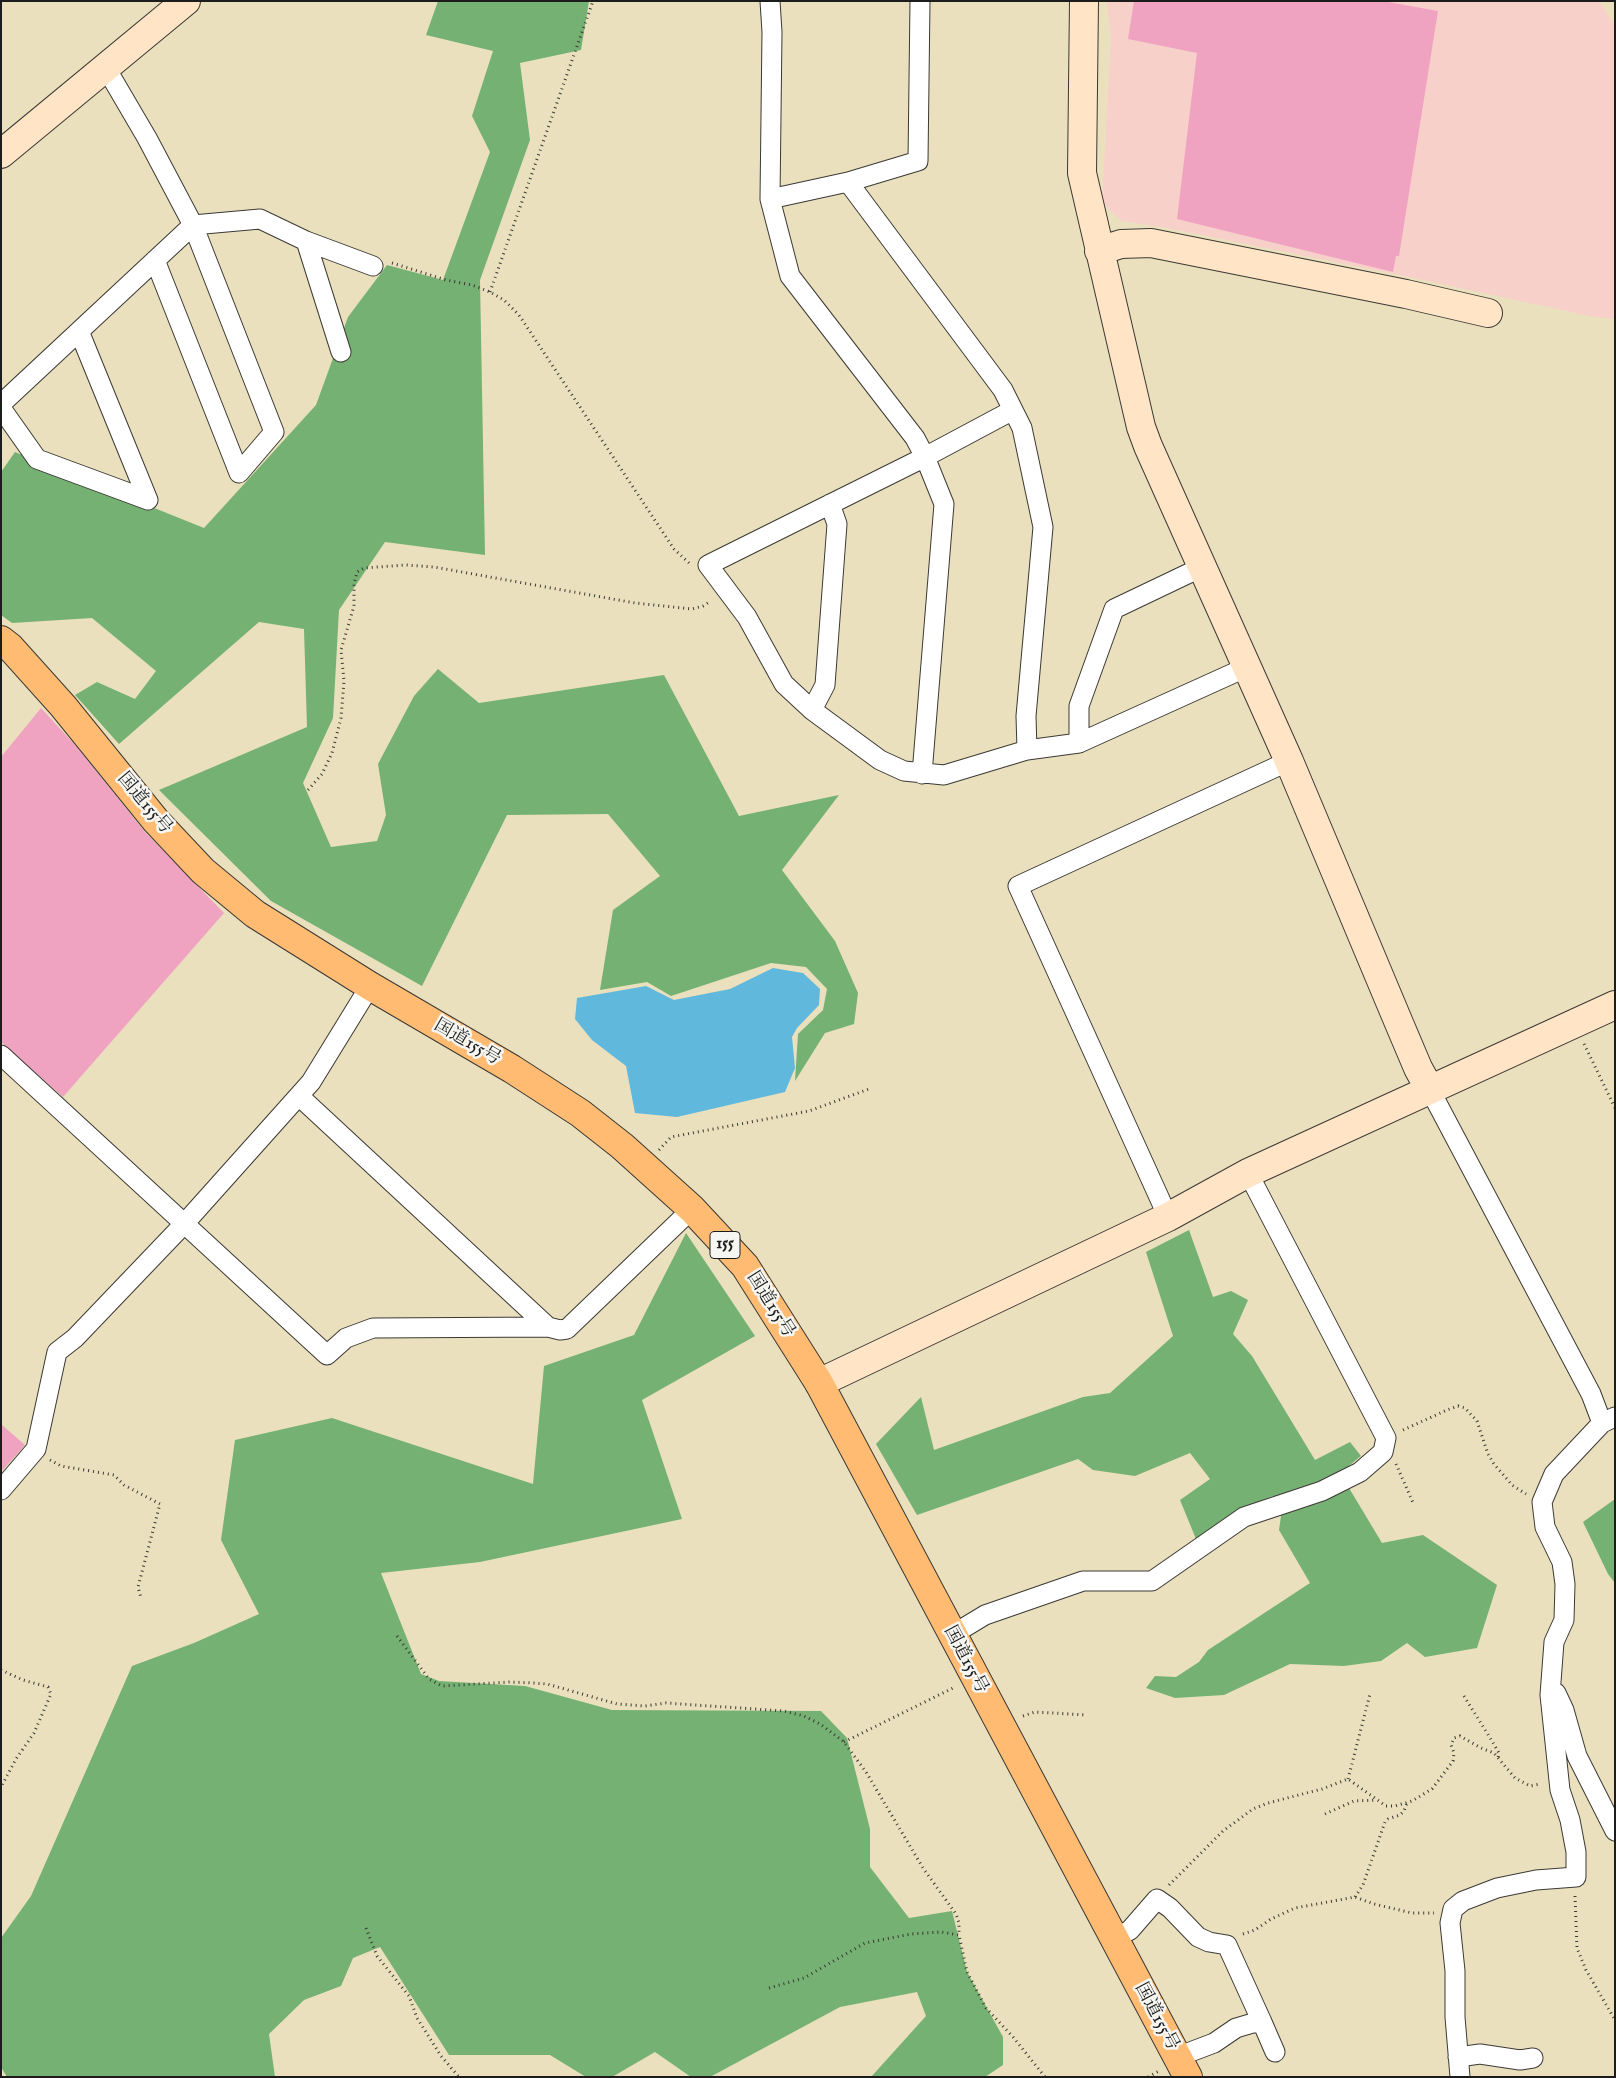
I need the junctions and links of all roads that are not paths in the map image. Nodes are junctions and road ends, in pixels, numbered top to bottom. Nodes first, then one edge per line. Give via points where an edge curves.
1 (186, 1) edge
2 (770, 1) edge
3 (920, 1) edge
4 (1084, 1) edge
5 (106, 68) junction
6 (1, 154) edge
7 (848, 182) junction
8 (770, 199) junction
9 (193, 225) junction
10 (306, 241) junction
11 (1099, 251) junction
12 (155, 260) junction
13 (373, 266) road end
14 (1488, 313) dead end
15 (79, 331) junction
16 (341, 352) dead end
17 (1, 406) edge
18 (1013, 410) junction
19 (926, 457) junction
20 (830, 504) junction
21 (1202, 567) junction
22 (1, 640) edge
23 (1247, 667) junction
24 (812, 710) junction
25 (1079, 743) junction
26 (1027, 750) junction
27 (1289, 761) junction
28 (922, 774) junction
29 (370, 986) junction
30 (1615, 1005) edge
31 (1, 1055) edge
32 (1430, 1090) junction
33 (299, 1096) junction
34 (1248, 1173) junction
35 (692, 1210) junction
36 (1168, 1217) junction
37 (184, 1224) junction
38 (548, 1326) junction
39 (819, 1383) junction
40 (1608, 1420) edge
41 (1, 1490) edge
42 (952, 1635) junction
43 (1551, 1683) junction
44 (1615, 1831) edge
45 (1114, 1939) junction
46 (1262, 2022) junction
47 (1275, 2052) dead end
48 (1458, 2056) junction
49 (1534, 2058) dead end
50 (1183, 2067) edge
51 (1460, 2077) edge

1 - 5 street
2 - 8 street
3 - 7 street via 918,161
4 - 11 street via 1082,173
5 - 6 street
5 - 9 street
7 - 8 street
7 - 18 street via 1003,390
8 - 19 street via 790,276 916,438
9 - 10 street via 260,219
9 - 12 street
9 - 12 street via 274,432 239,473
10 - 13 street
10 - 16 street
11 - 14 street via 1121,244 1151,243
11 - 21 street via 1141,427
12 - 15 street
15 - 17 street
15 - 17 street via 148,500 37,459
18 - 19 street
18 - 26 street via 1022,428 1043,527 1026,716
19 - 20 street
19 - 28 street via 944,504
20 - 24 street via 837,524 825,685
20 - 24 street via 708,565 747,618 784,684
21 - 23 street
21 - 25 street via 1114,609 1079,706
22 - 29 highway, 国道155号 / 155 via 63,706 156,821 203,871 255,914
23 - 25 street
23 - 27 street
24 - 28 street via 880,760 904,771
25 - 26 street
26 - 28 street via 944,775
27 - 32 street
27 - 36 street via 1018,886
29 - 33 street
29 - 35 highway, 国道155号 / 155 via 580,1113 644,1165
30 - 32 street
31 - 37 street
32 - 34 street
32 - 40 street via 1591,1394
33 - 37 street
33 - 38 street
34 - 36 street
34 - 42 street via 1386,1438 1383,1452 1360,1472 1322,1491 1244,1517 1152,1581 1083,1581 985,1615
35 - 38 street via 567,1329
35 - 39 highway, 国道155号 / 155 via 745,1266
36 - 39 street
37 - 38 street via 327,1355 346,1338 372,1328
37 - 41 street via 75,1338 57,1352 36,1449
39 - 42 highway, 国道155号 / 155
40 - 43 street via 1554,1474 1542,1502 1545,1527 1562,1562 1565,1584 1564,1620 1554,1642
42 - 45 highway, 国道155号 / 155
43 - 44 street via 1564,1710 1577,1756
43 - 48 street via 1560,1790 1576,1852 1576,1877 1536,1880 1497,1888 1463,1901 1453,1909 1450,1923
45 - 46 street via 1130,1930 1157,1899 1198,1936 1227,1945
45 - 50 highway, 国道155号 / 155
46 - 47 street
46 - 50 street via 1236,2028
48 - 49 street via 1480,2054 1520,2060
48 - 51 street

